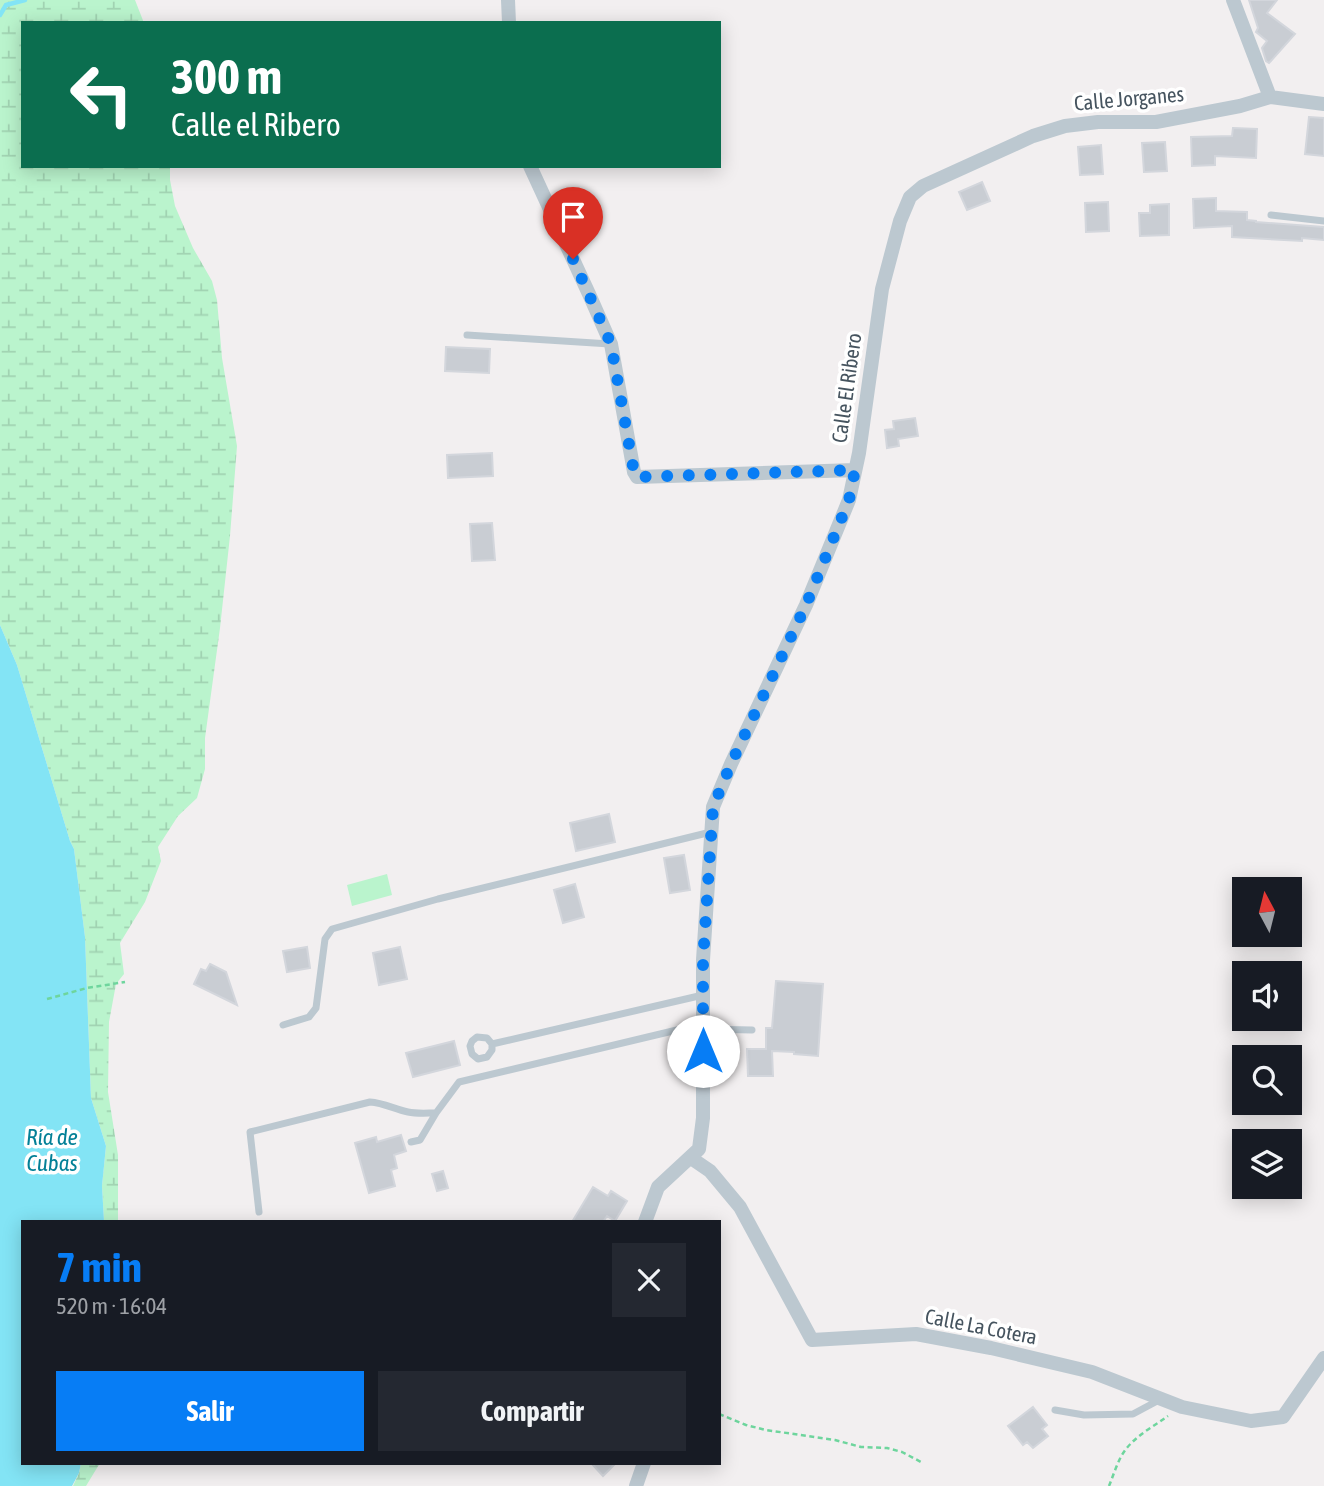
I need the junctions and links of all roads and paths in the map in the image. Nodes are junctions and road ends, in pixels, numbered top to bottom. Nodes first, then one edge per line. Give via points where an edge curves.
1 (508, 0) edge
2 (1234, 0) edge
3 (509, 21) edge
4 (1269, 97) junction
5 (1324, 104) edge
6 (1033, 136) joint
7 (531, 168) edge
8 (1270, 215) dead end
9 (1324, 221) edge
10 (467, 335) dead end
11 (611, 344) junction
12 (855, 470) junction
13 (711, 832) junction
14 (125, 982) dead end
15 (703, 995) junction
16 (47, 999) dead end
17 (283, 1025) dead end
18 (703, 1026) junction
19 (752, 1030) dead end
20 (492, 1044) dead end
21 (436, 1113) junction
22 (411, 1142) dead end
23 (691, 1157) junction
24 (259, 1212) dead end
25 (646, 1220) edge
26 (1324, 1358) edge
27 (1162, 1399) junction
28 (1182, 1407) junction
29 (1055, 1410) dead end
30 (721, 1415) edge
31 (921, 1462) dead end
32 (643, 1465) edge
33 (636, 1486) edge
34 (1110, 1486) edge

1 - 3 street
2 - 4 street
4 - 5 street
4 - 6 street, Calle Jorganes via 1156,122 1098,122
6 - 12 street, Calle El Ribero via 923,186 910,197 883,289
7 - 11 street, Calle El Ribero
8 - 9 lane
10 - 11 lane
11 - 12 street, Calle El Ribero via 637,477
12 - 13 street, Calle El Ribero via 849,500 806,605 713,807
13 - 15 street, Calle El Ribero
13 - 17 lane via 332,929 325,939 316,1007 309,1017
14 - 16 path
15 - 18 street, Calle El Ribero
15 - 20 lane
18 - 19 lane
18 - 21 lane via 459,1082
18 - 23 street, Calle El Ribero via 703,1118 699,1149
21 - 22 lane via 420,1140
21 - 24 lane via 406,1112 370,1102 250,1132
23 - 25 street, Calle El Ribero via 657,1187
23 - 27 street, Calle La Cotera via 710,1171 740,1207 812,1340 916,1334 1092,1372
26 - 28 street, Calle La Cotera via 1283,1417 1251,1421
27 - 28 street, Calle La Cotera
27 - 29 lane via 1133,1414 1084,1415
28 - 34 path via 1127,1447
30 - 31 path via 766,1430 887,1448
32 - 33 street

